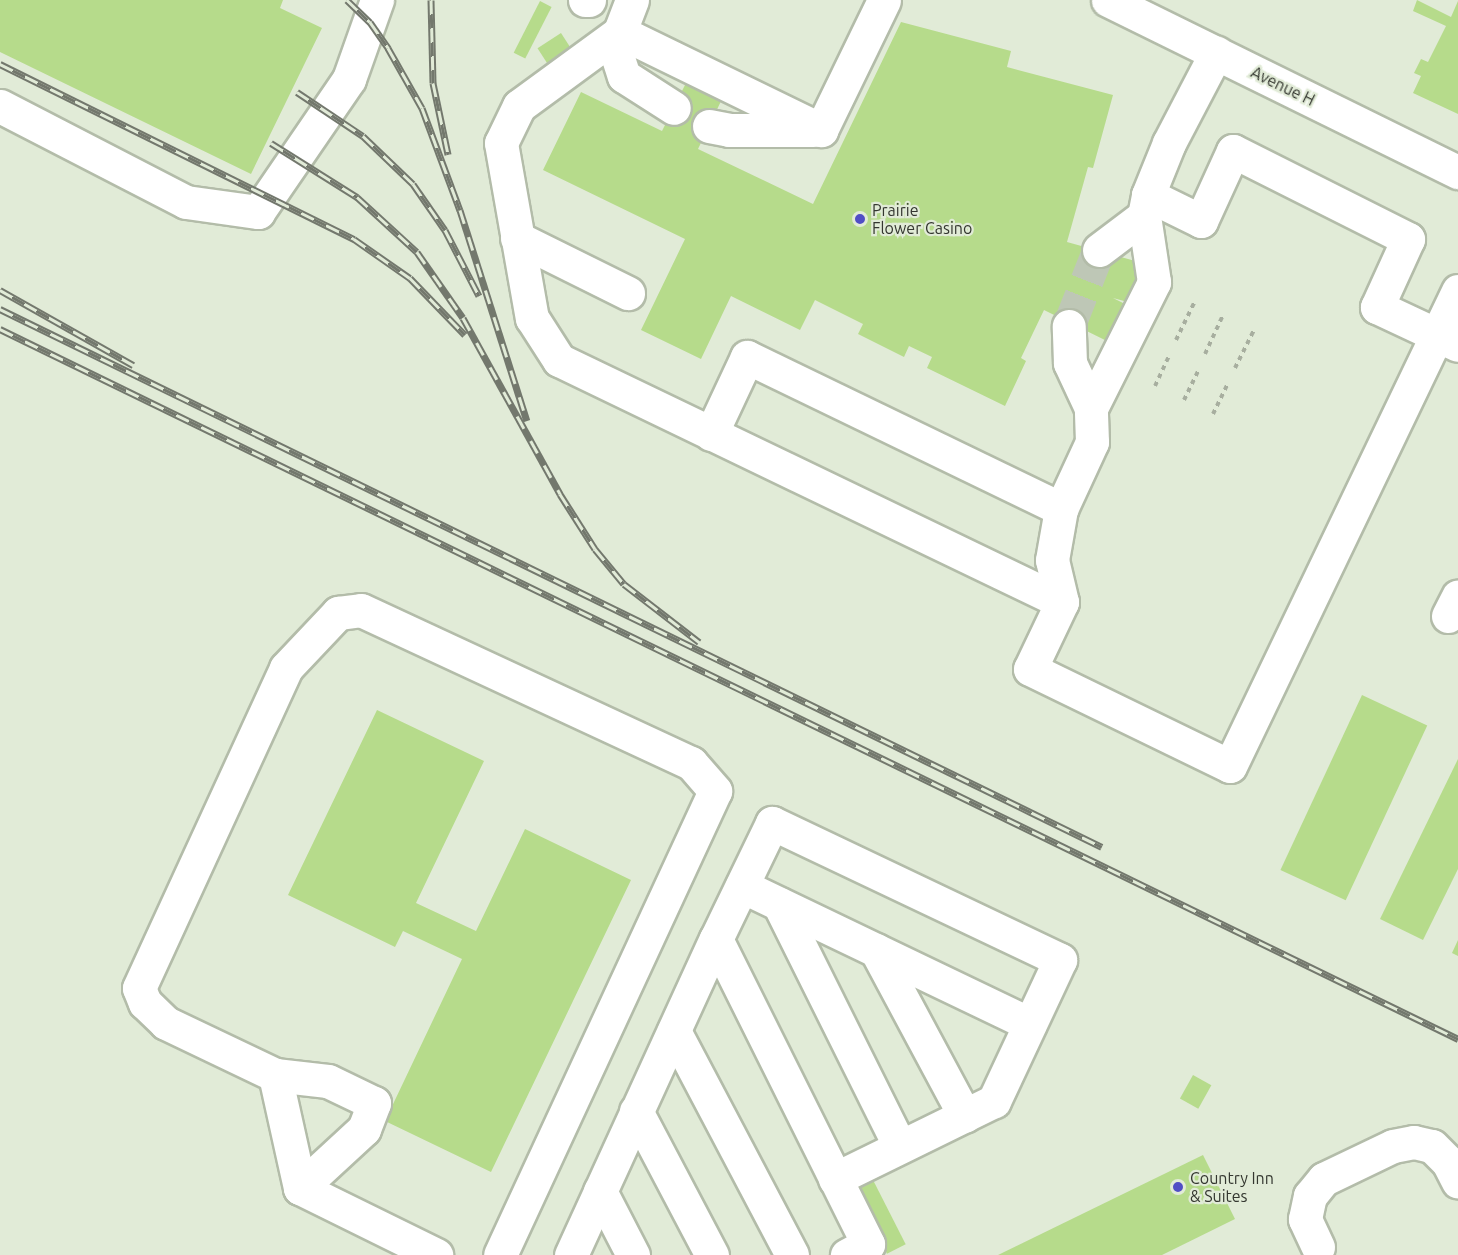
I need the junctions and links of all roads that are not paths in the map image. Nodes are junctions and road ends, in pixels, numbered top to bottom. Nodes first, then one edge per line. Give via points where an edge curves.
1 (377, 0) edge
2 (585, 0) edge
3 (590, 0) edge
4 (632, 0) edge
5 (884, 0) edge
6 (1108, 0) edge
7 (1164, 12) edge
8 (620, 32) junction
9 (1216, 53) junction
10 (0, 106) edge
11 (674, 108) dead end
12 (709, 126) dead end
13 (820, 130) junction
14 (1458, 171) edge
15 (1146, 205) junction
16 (517, 238) junction
17 (1099, 250) tunnel mouth
18 (1458, 291) edge
19 (628, 292) dead end
20 (1069, 326) tunnel mouth
21 (1448, 340) edge
22 (1091, 408) junction
23 (711, 434) junction
24 (1061, 508) junction
25 (1062, 602) junction
26 (742, 886) junction
27 (779, 904) junction
28 (716, 939) junction
29 (876, 950) junction
30 (1030, 1024) junction
31 (674, 1031) junction
32 (275, 1075) junction
33 (636, 1111) junction
34 (964, 1116) junction
35 (900, 1147) junction
36 (835, 1179) junction
37 (1458, 1182) edge
38 (300, 1188) junction
39 (600, 1191) junction
40 (1315, 1252) edge
41 (436, 1255) edge
42 (500, 1255) edge
43 (572, 1255) edge
44 (633, 1255) edge
45 (712, 1255) edge
46 (792, 1255) edge
47 (847, 1255) edge

1 - 10 street via 349,79 258,212 186,202
2 - 3 street
4 - 8 street
5 - 13 street
6 - 7 street, Avenue H
7 - 9 street, Avenue H
8 - 11 street via 618,58 624,76
8 - 13 street
8 - 16 street via 519,106 501,143
9 - 14 street, Avenue H
9 - 15 street via 1169,143
12 - 13 street via 729,130
15 - 17 street
15 - 21 street via 1201,221 1233,151 1408,239 1377,307
15 - 22 street via 1154,282
16 - 19 street
16 - 23 street via 532,318 559,360
18 - 21 street
20 - 22 street via 1070,363
21 - 25 street via 1230,766 1030,669
22 - 24 street via 1092,442
23 - 24 street via 747,357
23 - 25 street
24 - 25 street via 1052,560
26 - 27 street
26 - 28 street
26 - 30 street via 772,823 1060,960
27 - 29 street
27 - 35 street
28 - 31 street
28 - 36 street
29 - 30 street
29 - 34 street
30 - 34 street via 993,1101
31 - 33 street
31 - 46 street
32 - 38 street
32 - 38 street via 328,1081 374,1103 364,1129
32 - 42 street via 166,1023 145,1004 139,988 286,668 338,613 361,610 691,763 715,791
33 - 39 street
33 - 45 street
34 - 35 street
35 - 36 street
36 - 47 street via 868,1244
37 - 40 street via 1448,1162 1432,1146 1414,1142 1393,1146 1324,1179 1310,1196 1305,1219
38 - 41 street
39 - 43 street
39 - 44 street

